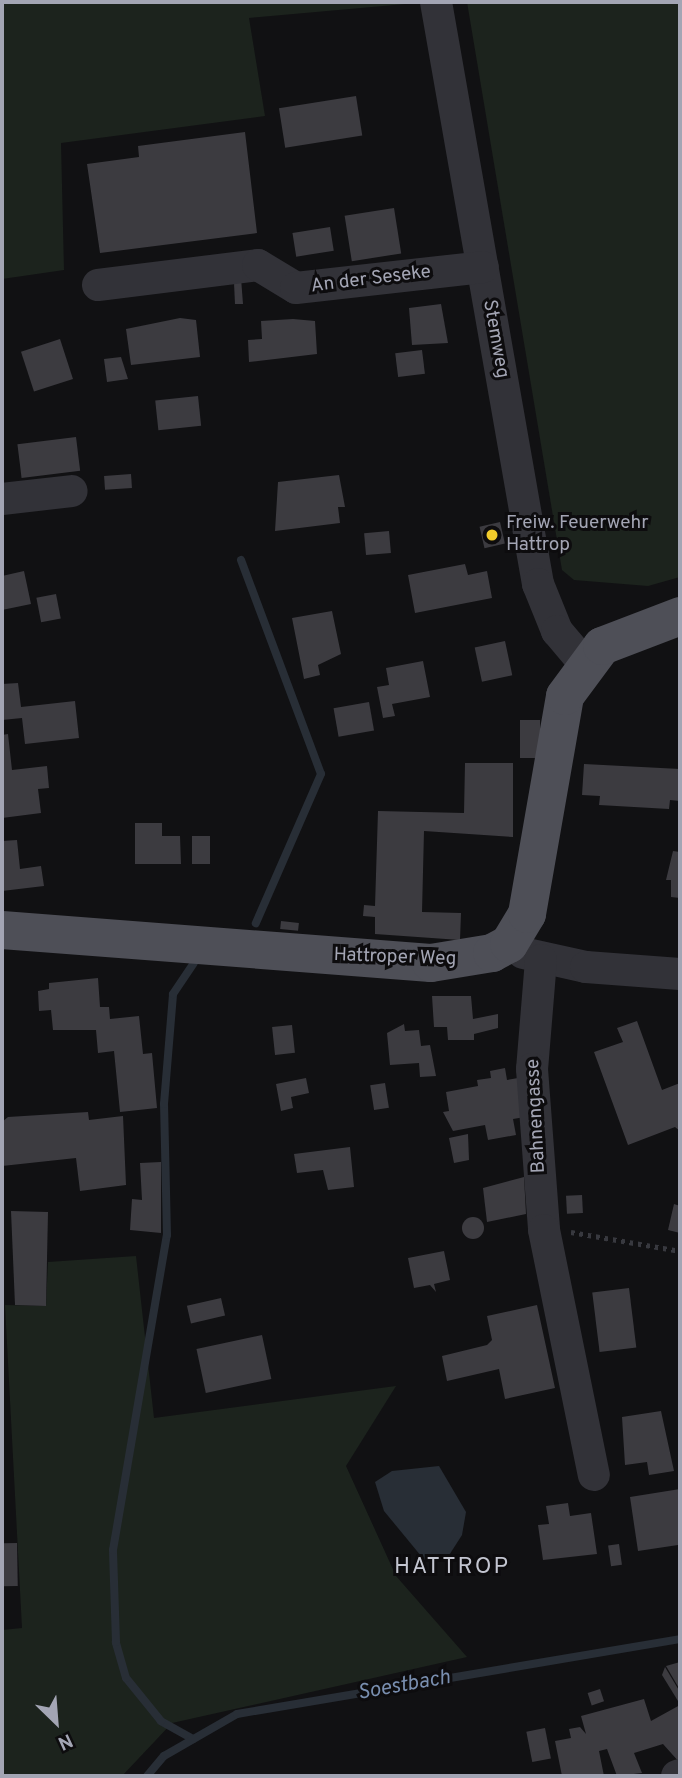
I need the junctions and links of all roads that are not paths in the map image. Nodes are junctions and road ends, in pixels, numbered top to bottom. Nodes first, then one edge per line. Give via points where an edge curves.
1 (436, 2) edge
2 (483, 267) junction
3 (98, 285) dead end
4 (72, 491) dead end
5 (2, 499) edge
6 (680, 616) edge
7 (584, 663) junction
8 (2, 930) edge
9 (525, 952) junction
10 (679, 973) edge
11 (594, 1475) dead end

1 - 2 street, Stemweg
2 - 3 street, An der Seseke via 296,288 258,265
2 - 7 street, Stemweg via 538,584 557,631
4 - 5 street
6 - 7 main road via 617,637
7 - 9 main road via 565,696 534,884 521,929
8 - 9 main road, Hattroper Weg via 430,963
9 - 10 street
9 - 11 street, Bahnengasse via 544,1230

